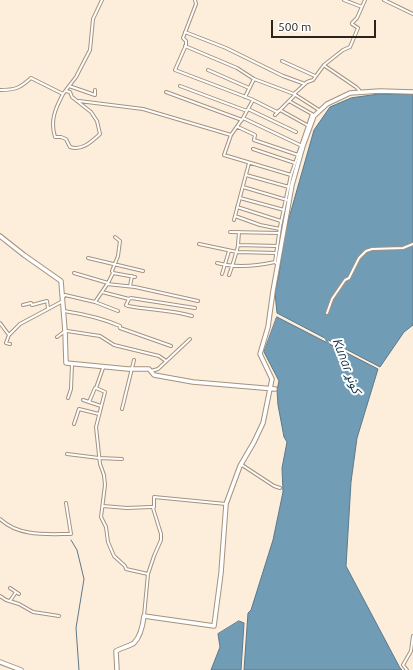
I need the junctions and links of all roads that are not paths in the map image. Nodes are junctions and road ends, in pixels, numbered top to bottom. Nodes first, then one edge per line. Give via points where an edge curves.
1 (102, 0) edge
2 (195, 0) edge
3 (344, 0) edge
4 (365, 0) edge
5 (384, 0) edge
6 (362, 7) junction
7 (413, 14) edge
8 (185, 32) junction
9 (185, 46) junction
10 (282, 61) dead end
11 (324, 65) junction
12 (208, 70) dead end
13 (315, 76) junction
14 (254, 79) junction
15 (306, 84) junction
16 (69, 86) junction
17 (180, 86) dead end
18 (249, 88) junction
19 (0, 90) edge
20 (96, 90) dead end
21 (65, 91) junction
22 (166, 92) dead end
23 (360, 92) junction
24 (413, 92) edge
25 (63, 94) junction
26 (294, 94) junction
27 (245, 97) junction
28 (253, 100) junction
29 (79, 101) junction
30 (289, 101) junction
31 (247, 110) junction
32 (280, 110) junction
33 (319, 110) junction
34 (313, 115) junction
35 (275, 116) dead end
36 (243, 119) junction
37 (307, 125) junction
38 (238, 127) junction
39 (296, 132) dead end
40 (231, 135) junction
41 (302, 146) junction
42 (253, 149) dead end
43 (298, 155) junction
44 (249, 163) junction
45 (295, 163) junction
46 (246, 174) junction
47 (293, 175) junction
48 (243, 187) junction
49 (289, 188) junction
50 (240, 198) junction
51 (287, 200) junction
52 (237, 207) junction
53 (285, 211) junction
54 (235, 216) junction
55 (234, 220) dead end
56 (281, 221) junction
57 (280, 229) junction
58 (230, 232) dead end
59 (239, 232) junction
60 (279, 233) junction
61 (0, 236) edge
62 (115, 237) dead end
63 (199, 244) dead end
64 (413, 244) edge
65 (238, 245) junction
66 (277, 246) junction
67 (229, 251) junction
68 (237, 252) junction
69 (276, 253) junction
70 (88, 258) dead end
71 (217, 263) dead end
72 (276, 263) junction
73 (114, 264) junction
74 (232, 264) junction
75 (225, 265) junction
76 (143, 271) dead end
77 (74, 273) dead end
78 (113, 273) junction
79 (222, 274) dead end
80 (229, 275) dead end
81 (108, 284) junction
82 (130, 286) junction
83 (102, 292) junction
84 (63, 296) junction
85 (129, 299) junction
86 (63, 301) junction
87 (198, 301) dead end
88 (95, 302) junction
89 (23, 305) dead end
90 (48, 308) junction
91 (195, 308) dead end
92 (63, 310) junction
93 (118, 311) dead end
94 (327, 313) dead end
95 (192, 316) dead end
96 (0, 323) edge
97 (65, 331) junction
98 (10, 334) junction
99 (57, 337) dead end
100 (190, 339) dead end
101 (10, 344) dead end
102 (171, 346) dead end
103 (134, 360) dead end
104 (166, 361) junction
105 (72, 364) junction
106 (103, 368) junction
107 (132, 370) junction
108 (151, 371) junction
109 (96, 388) junction
110 (272, 389) junction
111 (68, 398) dead end
112 (83, 400) dead end
113 (89, 402) junction
114 (101, 406) junction
115 (122, 409) dead end
116 (99, 414) junction
117 (74, 424) dead end
118 (67, 454) dead end
119 (99, 458) junction
120 (122, 459) dead end
121 (241, 464) junction
122 (280, 488) dead end
123 (66, 503) dead end
124 (226, 504) junction
125 (102, 506) junction
126 (152, 507) junction
127 (0, 519) edge
128 (148, 574) junction
129 (10, 588) dead end
130 (16, 592) junction
131 (19, 594) dead end
132 (0, 596) edge
133 (10, 600) junction
134 (59, 616) dead end
135 (144, 616) junction
136 (413, 636) edge
137 (0, 662) edge
138 (21, 670) edge
139 (117, 670) edge
140 (407, 670) edge

1 - 16 street via 93,19 90,50
2 - 8 street via 196,4
3 - 6 street
4 - 6 street
5 - 7 street
6 - 11 street via 352,23 358,28 350,47 342,50
8 - 9 street
8 - 15 street
9 - 14 street via 237,68
9 - 27 street via 176,70
10 - 13 street
11 - 13 street
11 - 23 street
12 - 18 street
13 - 15 street
14 - 18 street
14 - 26 street
15 - 26 street
16 - 20 street via 95,95
16 - 21 street
17 - 31 street
18 - 27 street
19 - 25 street via 22,86 31,78
21 - 25 street
21 - 29 street via 70,92 72,97
22 - 36 street
23 - 24 street
23 - 33 street via 350,93
25 - 29 street via 53,117 52,128 55,137 66,139 70,147 74,148 85,146 100,134 97,121
26 - 30 street
26 - 33 street
27 - 28 street
28 - 31 street
28 - 32 street via 277,112
29 - 40 street via 143,109
30 - 32 street
30 - 34 street
31 - 36 street
31 - 39 street
32 - 35 street
32 - 37 street
33 - 34 street
34 - 37 street
34 - 41 street
36 - 38 street
36 - 41 street
37 - 41 street
38 - 40 street
38 - 43 street via 255,134 254,140
40 - 44 street via 224,155
41 - 43 street
41 - 47 street
42 - 45 street
43 - 45 street
44 - 46 street
44 - 47 street
45 - 47 street
46 - 48 street
46 - 49 street
47 - 49 street
47 - 53 street
48 - 50 street
48 - 51 street
49 - 51 street
50 - 52 street
50 - 53 street
51 - 53 street
52 - 54 street
52 - 56 street
53 - 56 street
53 - 72 street
54 - 55 street
54 - 57 street
56 - 57 street
57 - 60 street
58 - 59 street
59 - 60 street
59 - 65 street
60 - 66 street
61 - 84 street via 61,281
62 - 73 street via 120,241
63 - 67 street
64 - 94 street via 403,248 366,251 332,299
65 - 66 street
65 - 68 street
66 - 69 street
67 - 68 street
67 - 75 street
68 - 69 street
68 - 74 street
69 - 72 street
70 - 73 street
71 - 75 street
72 - 74 street
72 - 110 street via 268,327 260,354 272,379
73 - 76 street
73 - 78 street
74 - 75 street
74 - 80 street
75 - 79 street
77 - 81 street
78 - 81 street
78 - 82 street via 134,276
81 - 82 street
81 - 83 street
82 - 87 street
83 - 85 street
83 - 88 street
84 - 86 street
84 - 88 street
85 - 91 street
85 - 95 street via 126,305 128,306
86 - 90 street
86 - 92 street
88 - 93 street
89 - 90 street via 46,301
90 - 98 street via 20,324
92 - 97 street
92 - 102 street via 91,316
96 - 98 street
97 - 99 street
97 - 104 street via 100,336 114,345 159,356
97 - 105 street via 66,363
98 - 101 street via 6,343
100 - 104 street
103 - 107 street
104 - 108 street via 158,369
105 - 106 street
105 - 111 street
106 - 107 street
106 - 109 street
107 - 108 street
107 - 115 street
108 - 110 street via 154,375 193,382
109 - 113 street
109 - 114 street via 105,392
110 - 121 street via 263,424
112 - 113 street
113 - 114 street
114 - 116 street
116 - 117 street via 79,409
116 - 119 street via 96,427
118 - 119 street
119 - 120 street
119 - 125 street via 105,485
121 - 122 street
121 - 124 street
123 - 127 street via 71,534 22,532
124 - 126 street via 154,497
124 - 135 street via 214,626
125 - 126 street
125 - 128 street via 101,516 114,556 126,569
126 - 128 street via 161,540
128 - 135 street
129 - 130 street
130 - 131 street
130 - 133 street
132 - 133 street
133 - 134 street via 33,612
135 - 139 street via 143,625 134,643 116,651
136 - 140 street via 411,651 403,665
137 - 138 street

